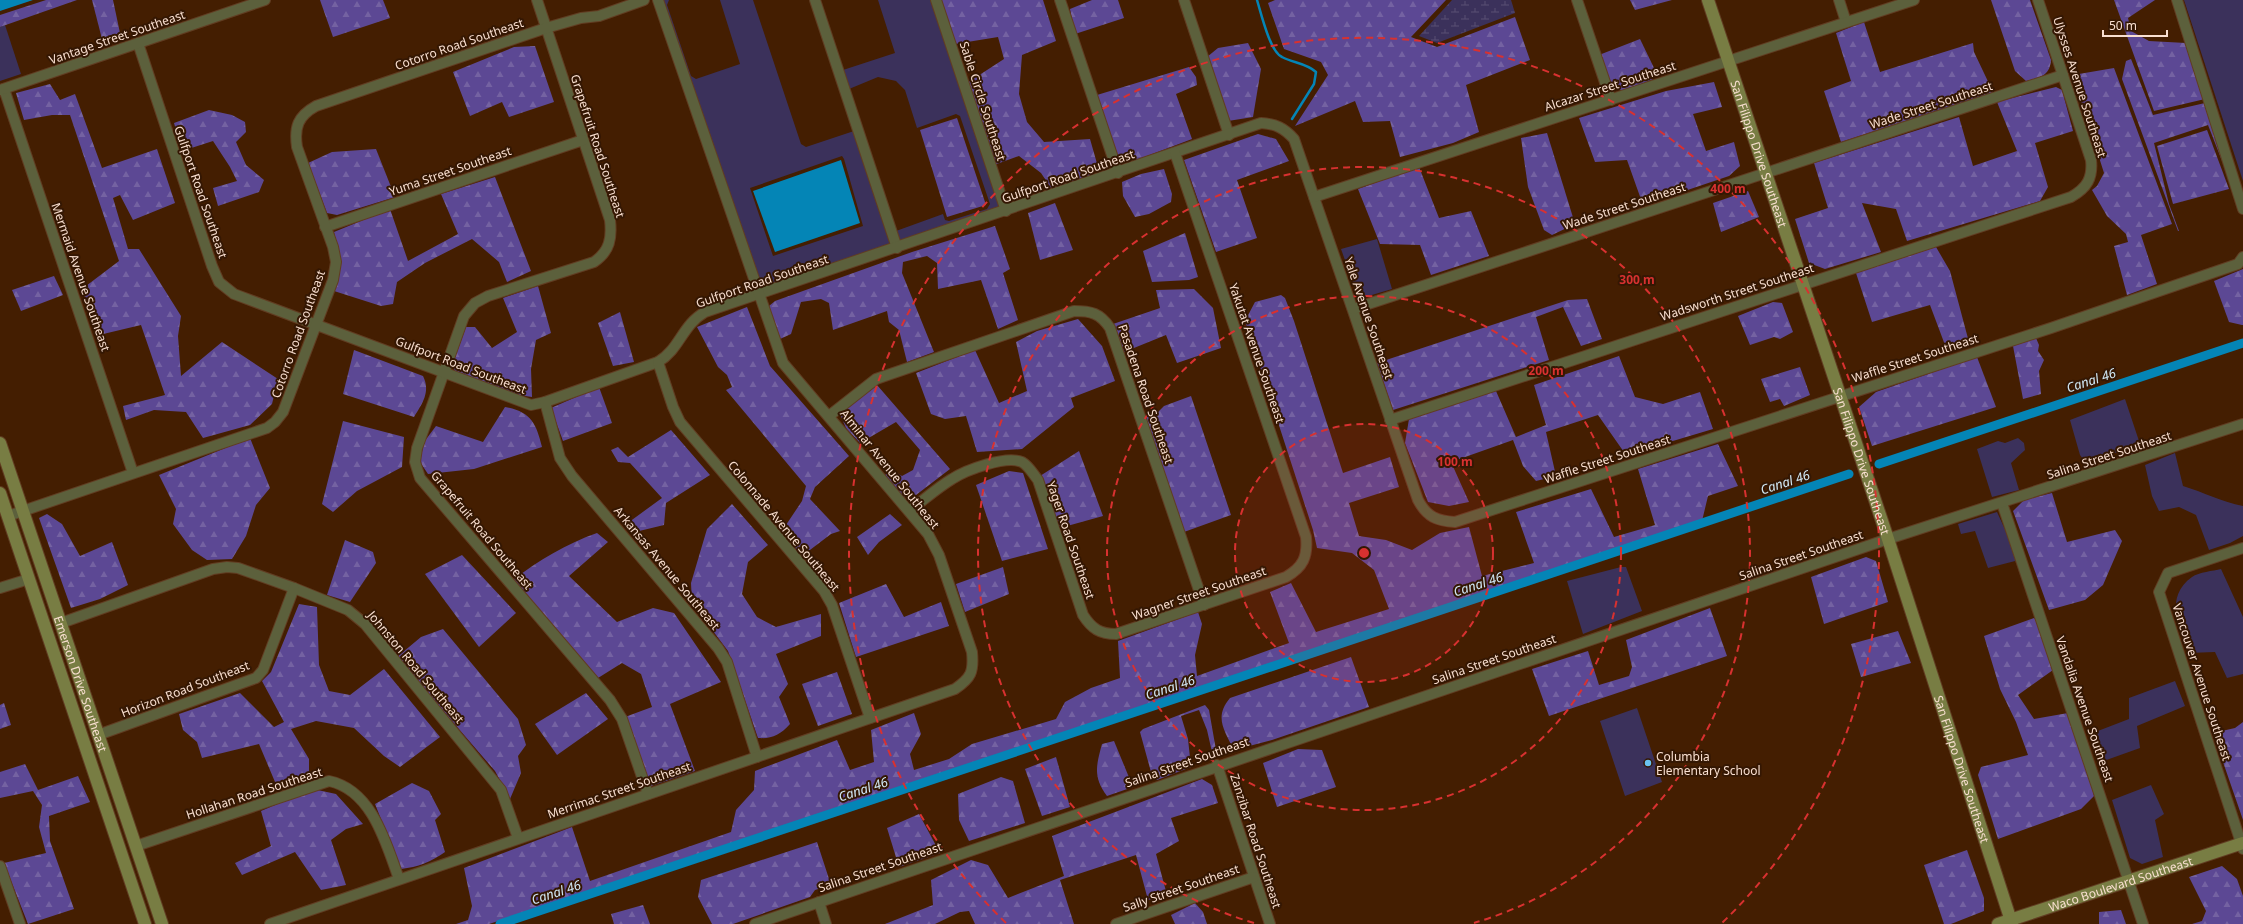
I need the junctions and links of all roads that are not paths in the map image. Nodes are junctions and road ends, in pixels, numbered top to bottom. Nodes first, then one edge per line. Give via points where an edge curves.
1 (265, 0) edge
2 (537, 0) edge
3 (644, 0) edge
4 (658, 0) edge
5 (815, 0) edge
6 (936, 0) edge
7 (1060, 0) edge
8 (1184, 0) edge
9 (1577, 0) edge
10 (1708, 0) edge
11 (1839, 0) edge
12 (1914, 0) edge
13 (2038, 0) edge
14 (2177, 0) edge
15 (1846, 22) junction
16 (546, 28) junction
17 (138, 44) junction
18 (1728, 62) junction
19 (2063, 75) junction
20 (2, 89) edge
21 (1611, 100) junction
22 (1282, 127) joint
23 (1229, 135) junction
24 (583, 140) junction
25 (1175, 153) junction
26 (1118, 173) junction
27 (1766, 173) junction
28 (2089, 183) joint
29 (1314, 197) junction
30 (2243, 209) edge
31 (1006, 211) junction
32 (325, 227) junction
33 (897, 248) junction
34 (2243, 257) edge
35 (1802, 284) junction
36 (759, 294) junction
37 (1352, 309) junction
38 (316, 325) junction
39 (658, 362) junction
40 (446, 373) junction
41 (1840, 396) junction
42 (545, 402) junction
43 (829, 416) junction
44 (1390, 420) junction
45 (2243, 424) edge
46 (0, 443) edge
47 (133, 473) junction
48 (0, 493) edge
49 (2002, 503) junction
50 (910, 510) junction
51 (23, 511) junction
52 (8, 516) junction
53 (1431, 518) joint
54 (1888, 539) junction
55 (2243, 548) edge
56 (1304, 562) joint
57 (29, 579) junction
58 (0, 588) edge
59 (294, 588) junction
60 (1204, 605) junction
61 (61, 623) junction
62 (1097, 631) joint
63 (72, 657) junction
64 (971, 674) joint
65 (870, 718) junction
66 (98, 735) junction
67 (758, 757) junction
68 (1218, 766) junction
69 (648, 794) junction
70 (518, 838) junction
71 (2242, 845) edge
72 (136, 846) junction
73 (0, 866) edge
74 (1254, 877) junction
75 (399, 879) junction
76 (2128, 880) junction
77 (819, 902) junction
78 (2012, 922) edge
79 (20, 924) edge
80 (145, 924) edge
81 (162, 924) edge
82 (270, 924) edge
83 (755, 924) edge
84 (826, 924) edge
85 (1116, 924) edge
86 (1270, 924) edge
87 (1998, 924) edge
88 (2143, 924) edge

1 - 17 street, Vantage Street Southeast
2 - 16 street, Grapefruit Road Southeast
3 - 16 street, Cotorro Road Southeast via 599,16 581,18
4 - 36 street, Alminar Avenue Southeast
5 - 33 street
6 - 31 street, Sable Circle Southeast
7 - 26 street
8 - 23 street
9 - 21 street
10 - 18 street, San Filippo Drive Southeast
11 - 15 street
12 - 15 street, Alcazar Street Southeast
13 - 19 street, Ulysses Avenue Southeast
14 - 30 street
15 - 18 street, Alcazar Street Southeast
16 - 24 street, Grapefruit Road Southeast
16 - 32 street, Cotorro Road Southeast via 309,110 296,126 295,134 297,147
17 - 20 street, Vantage Street Southeast
17 - 38 street, Gulfport Road Southeast via 219,282 234,294
18 - 21 street, Alcazar Street Southeast
18 - 27 street, San Filippo Drive Southeast
19 - 27 street, Wade Street Southeast
19 - 28 street, Ulysses Avenue Southeast via 2091,160 2092,172
20 - 47 street, Mermaid Avenue Southeast
21 - 29 street, Alcazar Street Southeast
22 - 23 street, Gulfport Road Southeast via 1261,123
22 - 29 street, Yale Avenue Southeast via 1294,139
23 - 25 street, Gulfport Road Southeast
24 - 32 street, Yuma Street Southeast
24 - 40 street, Grapefruit Road Southeast via 610,220 612,234 609,246 594,262 488,296 475,303 464,316
25 - 26 street, Gulfport Road Southeast
25 - 56 street, Yakutat Avenue Southeast via 1306,537 1307,551
26 - 31 street, Gulfport Road Southeast
27 - 35 street, San Filippo Drive Southeast
27 - 37 street, Wade Street Southeast
28 - 35 street, Wadsworth Street Southeast via 2081,192 2071,197
29 - 37 street, Yale Avenue Southeast
31 - 33 street, Gulfport Road Southeast
32 - 38 street, Cotorro Road Southeast via 336,262 333,280
33 - 36 street, Gulfport Road Southeast
34 - 41 street, Waffle Street Southeast via 2238,264 2058,326
35 - 41 street, San Filippo Drive Southeast
35 - 44 street, Wadsworth Street Southeast
36 - 39 street, Gulfport Road Southeast via 705,312 695,318 687,326 674,349
36 - 43 street, Alminar Avenue Southeast via 783,363
37 - 44 street, Yale Avenue Southeast
38 - 40 street, Gulfport Road Southeast
38 - 47 street, Cotorro Road Southeast via 283,412 276,422 267,428
39 - 42 street, Gulfport Road Southeast
39 - 65 street, Colonnade Avenue Southeast via 680,422 824,591 832,605
40 - 42 street, Gulfport Road Southeast via 520,402 531,405
40 - 69 street, Grapefruit Road Southeast via 417,448 415,462 420,478 610,700 622,719
41 - 53 street, Waffle Street Southeast via 1455,522
41 - 54 street, San Filippo Drive Southeast
42 - 67 street, Arkansas Avenue Southeast via 560,458 572,476 718,648 727,662
43 - 50 street, Alminar Avenue Southeast
43 - 60 street, Pasadena Road Southeast via 876,379 1074,311 1097,314 1110,328
44 - 53 street, Yale Avenue Southeast via 1418,500 1423,511
45 - 49 street, Salina Street Southeast
46 - 51 street, Emerson Drive Southeast
47 - 51 street, Cotorro Road Southeast
48 - 52 street, Emerson Drive Southeast
49 - 54 street, Salina Street Southeast
49 - 76 street, Vandalia Avenue Southeast
50 - 62 street, Yager Road Southeast via 952,479 971,470 996,462 1021,462 1038,480 1083,615
50 - 64 street, Alminar Avenue Southeast via 928,534 939,555 972,652 974,666
51 - 52 street, Cotorro Road Southeast
51 - 61 street, Emerson Drive Southeast
52 - 57 street, Emerson Drive Southeast
54 - 68 street, Salina Street Southeast
54 - 78 street, San Filippo Drive Southeast
55 - 71 street, Vancouver Avenue Southeast via 2168,573 2159,592
56 - 60 street, Wagner Street Southeast via 1298,570 1286,577
57 - 58 street
57 - 63 street via 37,581 44,592 55,625
57 - 80 street, Emerson Drive Southeast
59 - 61 street, Johnston Road Southeast via 238,568 213,569
59 - 66 street, Horizon Road Southeast via 263,670 256,678
59 - 70 street, Johnston Road Southeast via 348,610 365,624 501,790
60 - 62 street, Wagner Street Southeast via 1116,634
61 - 63 street, Emerson Drive Southeast
63 - 66 street, Emerson Drive Southeast
64 - 65 street, Merrimac Street Southeast via 955,689
65 - 67 street, Merrimac Street Southeast
66 - 72 street, Emerson Drive Southeast
67 - 69 street, Merrimac Street Southeast
68 - 74 street, Zanzibar Road Southeast
68 - 77 street, Salina Street Southeast
69 - 70 street, Merrimac Street Southeast
70 - 75 street, Merrimac Street Southeast
71 - 76 street, Waco Boulevard Southeast
72 - 75 street, Hollahan Road Southeast via 329,781 349,789 376,821
72 - 81 street, Emerson Drive Southeast
73 - 79 street
74 - 85 street, Sally Street Southeast
74 - 86 street, Zanzibar Road Southeast
75 - 82 street, Merrimac Street Southeast
76 - 78 street, Waco Boulevard Southeast
76 - 88 street, Vandalia Avenue Southeast
77 - 83 street, Salina Street Southeast
77 - 84 street
78 - 87 street, Waco Boulevard Southeast

